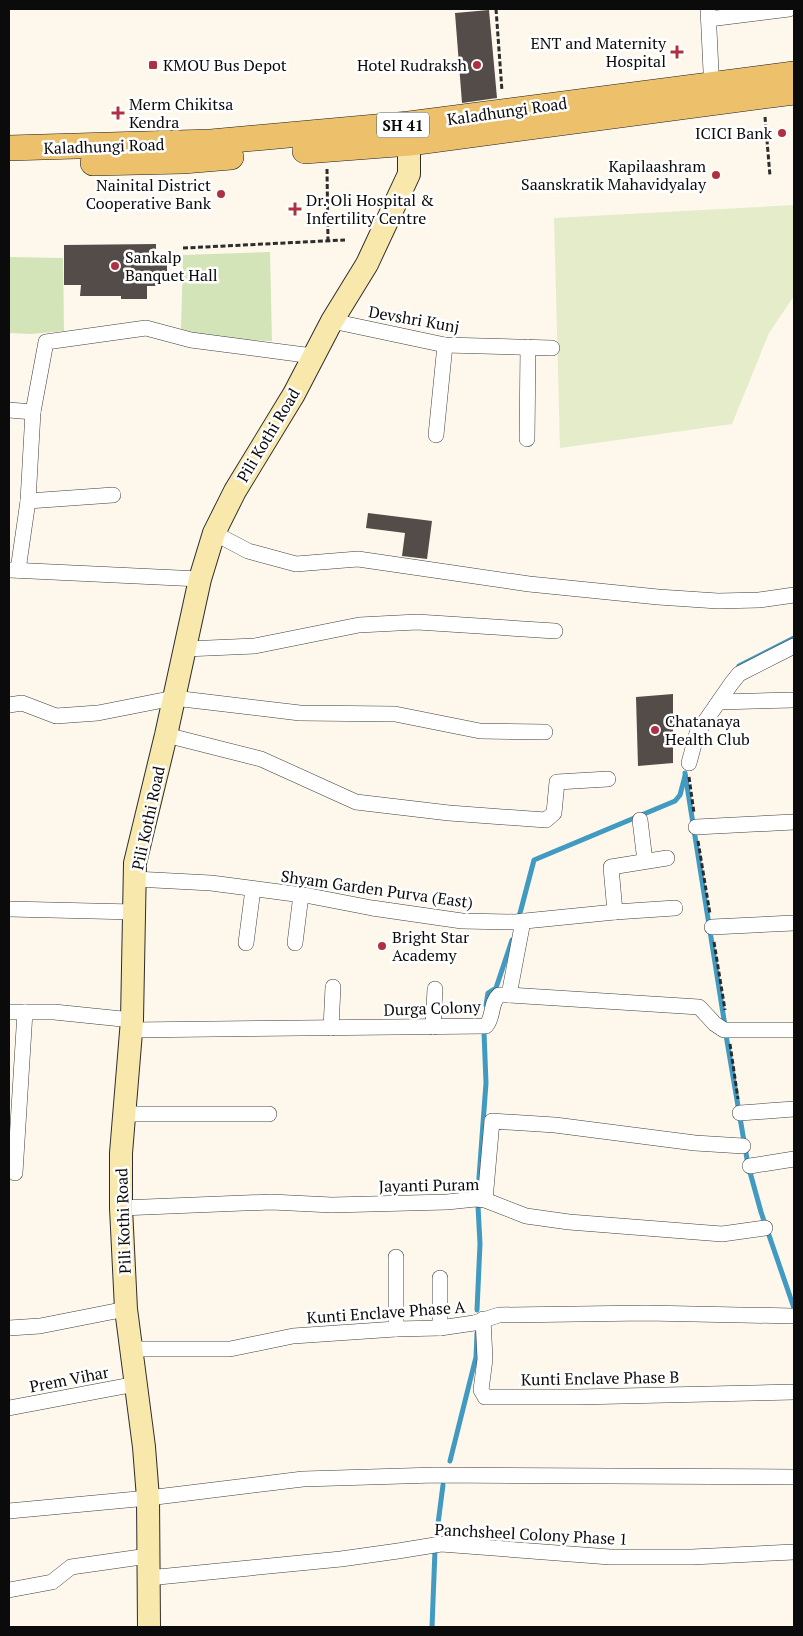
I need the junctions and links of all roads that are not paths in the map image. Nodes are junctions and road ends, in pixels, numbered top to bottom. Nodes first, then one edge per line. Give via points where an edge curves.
1 (789, 9) edge
2 (708, 14) edge
3 (794, 74) edge
4 (794, 92) edge
5 (712, 93) junction
6 (410, 133) junction
7 (9, 148) edge
8 (9, 164) edge
9 (332, 321) junction
10 (445, 345) junction
11 (528, 347) junction
12 (552, 348) dead end
13 (313, 356) junction
14 (9, 410) edge
15 (33, 412) junction
16 (436, 435) dead end
17 (527, 439) dead end
18 (113, 495) dead end
19 (28, 501) junction
20 (214, 533) junction
21 (14, 570) edge
22 (200, 579) junction
23 (794, 595) edge
24 (555, 632) dead end
25 (794, 646) edge
26 (185, 649) junction
27 (174, 698) junction
28 (794, 700) edge
29 (719, 702) junction
30 (9, 705) edge
31 (545, 732) dead end
32 (166, 736) junction
33 (689, 763) road end
34 (608, 779) dead end
35 (640, 820) dead end
36 (794, 822) edge
37 (696, 827) road end
38 (667, 858) dead end
39 (645, 861) junction
40 (135, 879) junction
41 (253, 889) junction
42 (300, 895) junction
43 (675, 908) dead end
44 (9, 909) edge
45 (134, 912) junction
46 (615, 912) junction
47 (523, 921) junction
48 (794, 923) edge
49 (712, 927) road end
50 (246, 943) dead end
51 (295, 943) dead end
52 (333, 987) dead end
53 (435, 989) dead end
54 (509, 995) junction
55 (9, 1012) edge
56 (25, 1012) junction
57 (131, 1025) junction
58 (433, 1027) junction
59 (331, 1028) junction
60 (794, 1030) edge
61 (794, 1109) edge
62 (740, 1113) road end
63 (123, 1114) junction
64 (269, 1114) dead end
65 (744, 1146) dead end
66 (794, 1159) edge
67 (750, 1166) dead end
68 (14, 1173) dead end
69 (485, 1200) junction
70 (121, 1208) junction
71 (765, 1228) dead end
72 (396, 1257) dead end
73 (440, 1278) dead end
74 (126, 1309) junction
75 (793, 1316) dead end
76 (483, 1319) junction
77 (9, 1328) edge
78 (440, 1328) junction
79 (396, 1329) junction
80 (132, 1349) junction
81 (136, 1384) junction
82 (794, 1392) edge
83 (9, 1408) edge
84 (794, 1477) edge
85 (148, 1498) junction
86 (9, 1511) edge
87 (794, 1552) edge
88 (148, 1556) junction
89 (148, 1578) junction
90 (9, 1590) edge
91 (149, 1627) edge

1 - 2 street
2 - 5 street
3 - 5 main road, Kaladhungi Road / SH 41
4 - 5 main road, Kaladhungi Road / SH 41 via 762,96
5 - 6 main road, Kaladhungi Road / SH 41 via 503,112
5 - 6 main road, Kaladhungi Road / SH 41 via 578,121
6 - 7 main road, Kaladhungi Road / SH 41
6 - 8 main road, Kaladhungi Road / SH 41 via 327,149 183,161
6 - 9 street, Pili Kothi Road via 409,174 367,264
9 - 10 street, Devshri Kunj
9 - 13 street, Pili Kothi Road
10 - 11 street, Devshri Kunj
10 - 16 street
11 - 12 street, Devshri Kunj
11 - 17 street
13 - 15 street via 191,340 146,328 46,342
13 - 20 street, Pili Kothi Road
14 - 15 street
15 - 19 street
18 - 19 street
19 - 21 street
20 - 22 street, Pili Kothi Road
20 - 23 street via 248,551 296,564 358,559 529,584 658,597 759,600
21 - 22 street
22 - 26 street, Pili Kothi Road
24 - 26 street via 417,622 359,625 255,646
25 - 29 street via 739,674
26 - 27 street, Pili Kothi Road
27 - 30 street via 98,713 56,716 22,703
27 - 31 street via 300,713 395,714 480,731
27 - 32 street, Pili Kothi Road
28 - 29 street
29 - 33 street via 697,733
32 - 34 street via 261,759 356,802 449,813 546,820 554,814 557,782
32 - 40 street, Pili Kothi Road via 135,863
35 - 39 street
36 - 37 street
38 - 39 street
39 - 46 street via 610,867
40 - 41 street, Shyam Garden Purva (East)
40 - 45 street, Pili Kothi Road
41 - 42 street, Shyam Garden Purva (East)
41 - 50 street
42 - 47 street, Shyam Garden Purva (East) via 462,921
42 - 51 street
43 - 46 street, Shyam Garden Purva (East)
44 - 45 street
45 - 57 street, Pili Kothi Road
46 - 47 street, Shyam Garden Purva (East)
47 - 54 street
48 - 49 street
52 - 59 street
53 - 58 street
54 - 58 street, Durga Colony via 499,995 495,999 491,1021 486,1026
54 - 60 street via 700,1007 715,1024 728,1031
55 - 56 street, Durga Colony
56 - 57 street, Durga Colony via 54,1012
56 - 68 street
57 - 59 street, Durga Colony
57 - 63 street, Pili Kothi Road
58 - 59 street, Durga Colony
61 - 62 street
63 - 64 street
63 - 70 street, Pili Kothi Road
65 - 69 street via 492,1121
66 - 67 street
69 - 70 street, Jayanti Puram via 332,1205 272,1202
69 - 71 street, Jayanti Puram via 526,1216 569,1222 722,1234
70 - 74 street, Pili Kothi Road
72 - 79 street
73 - 78 street
74 - 77 street via 40,1326
74 - 80 street, Pili Kothi Road
75 - 76 street, Kunti Enclave Phase A via 646,1313 499,1315
76 - 78 street, Kunti Enclave Phase A
76 - 82 street, Kunti Enclave Phase B via 481,1390 485,1396
78 - 79 street, Kunti Enclave Phase A
79 - 80 street, Kunti Enclave Phase A via 293,1336 230,1349
80 - 81 street, Pili Kothi Road
81 - 83 street, Prem Vihar
81 - 85 street, Pili Kothi Road
84 - 85 street via 436,1475 312,1478
85 - 86 street
85 - 88 street, Pili Kothi Road
87 - 89 street, Panchsheel Colony Phase 1 via 610,1557 441,1544
88 - 89 street, Pili Kothi Road
88 - 90 street via 71,1567 52,1582
89 - 91 street, Pili Kothi Road

